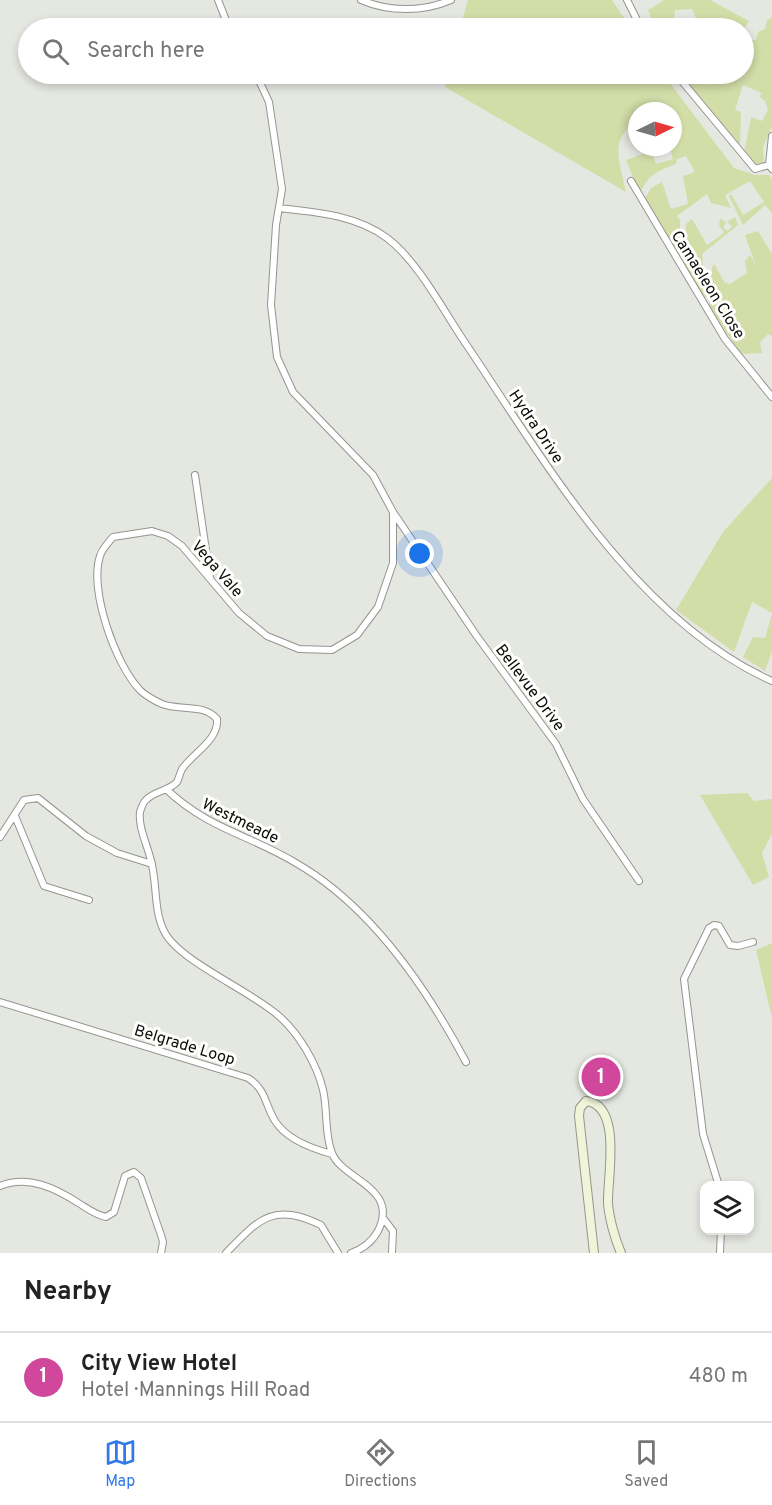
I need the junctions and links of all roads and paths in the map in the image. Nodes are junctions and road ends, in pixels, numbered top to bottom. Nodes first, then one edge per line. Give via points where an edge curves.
1 (218, 0) edge
2 (361, 0) edge
3 (451, 0) edge
4 (627, 0) edge
5 (225, 18) edge
6 (636, 18) edge
7 (261, 84) edge
8 (684, 84) edge
9 (772, 136) edge
10 (770, 167) edge
11 (631, 181) dead end
12 (279, 208) junction
13 (772, 397) edge
14 (195, 475) dead end
15 (393, 513) junction
16 (210, 579) junction
17 (772, 681) edge
18 (166, 789) junction
19 (15, 816) junction
20 (0, 837) edge
21 (152, 864) junction
22 (639, 882) dead end
23 (89, 900) dead end
24 (753, 942) dead end
25 (0, 1002) edge
26 (465, 1062) dead end
27 (332, 1154) junction
28 (718, 1181) edge
29 (0, 1185) edge
30 (383, 1218) junction
31 (722, 1235) edge
32 (161, 1253) edge
33 (226, 1253) edge
34 (338, 1253) edge
35 (351, 1253) edge
36 (392, 1253) edge
37 (594, 1253) edge
38 (621, 1253) edge
39 (720, 1253) edge

1 - 5 street
2 - 3 street via 395,9 439,5
4 - 6 street
7 - 12 street, Bellevue Drive via 269,102 282,189
8 - 10 street via 755,169
9 - 10 street
11 - 13 street, Camaeleon Close via 725,339
12 - 15 street, Bellevue Drive via 271,305 277,357 293,392 373,475
12 - 17 street, Hydra Drive via 364,224 388,239 415,269 541,458 615,554 659,603 698,636
14 - 16 street
15 - 16 street, Vega Vale via 393,563 378,607 357,635 332,650 299,649 267,636 239,613
15 - 22 street, Bellevue Drive via 556,744 583,799
16 - 18 street, Vega Vale via 182,546 152,531 113,537 100,553 97,585 113,645 139,690 162,704 211,712 218,719 214,735
18 - 21 street via 145,800 140,811
18 - 26 street, Westmeade via 202,819 313,873 348,903 417,981
19 - 20 street
19 - 21 street via 24,800 38,798 100,845
19 - 23 street via 44,886
21 - 27 street via 158,918 165,934 183,952 280,1017 301,1042 323,1090
24 - 28 street via 730,945 719,926 714,925 684,979 703,1134
25 - 27 street, Belgrade Loop via 248,1078 261,1088 275,1121 285,1132 312,1148
27 - 30 street via 375,1192
29 - 32 street via 35,1183 106,1216 114,1212 124,1176 134,1172 141,1178 161,1235
30 - 35 street via 375,1237
30 - 36 street via 393,1231
31 - 39 street
33 - 34 street via 255,1223 279,1214 321,1225
37 - 38 main road via 579,1116 586,1101 602,1108 612,1150 608,1206

